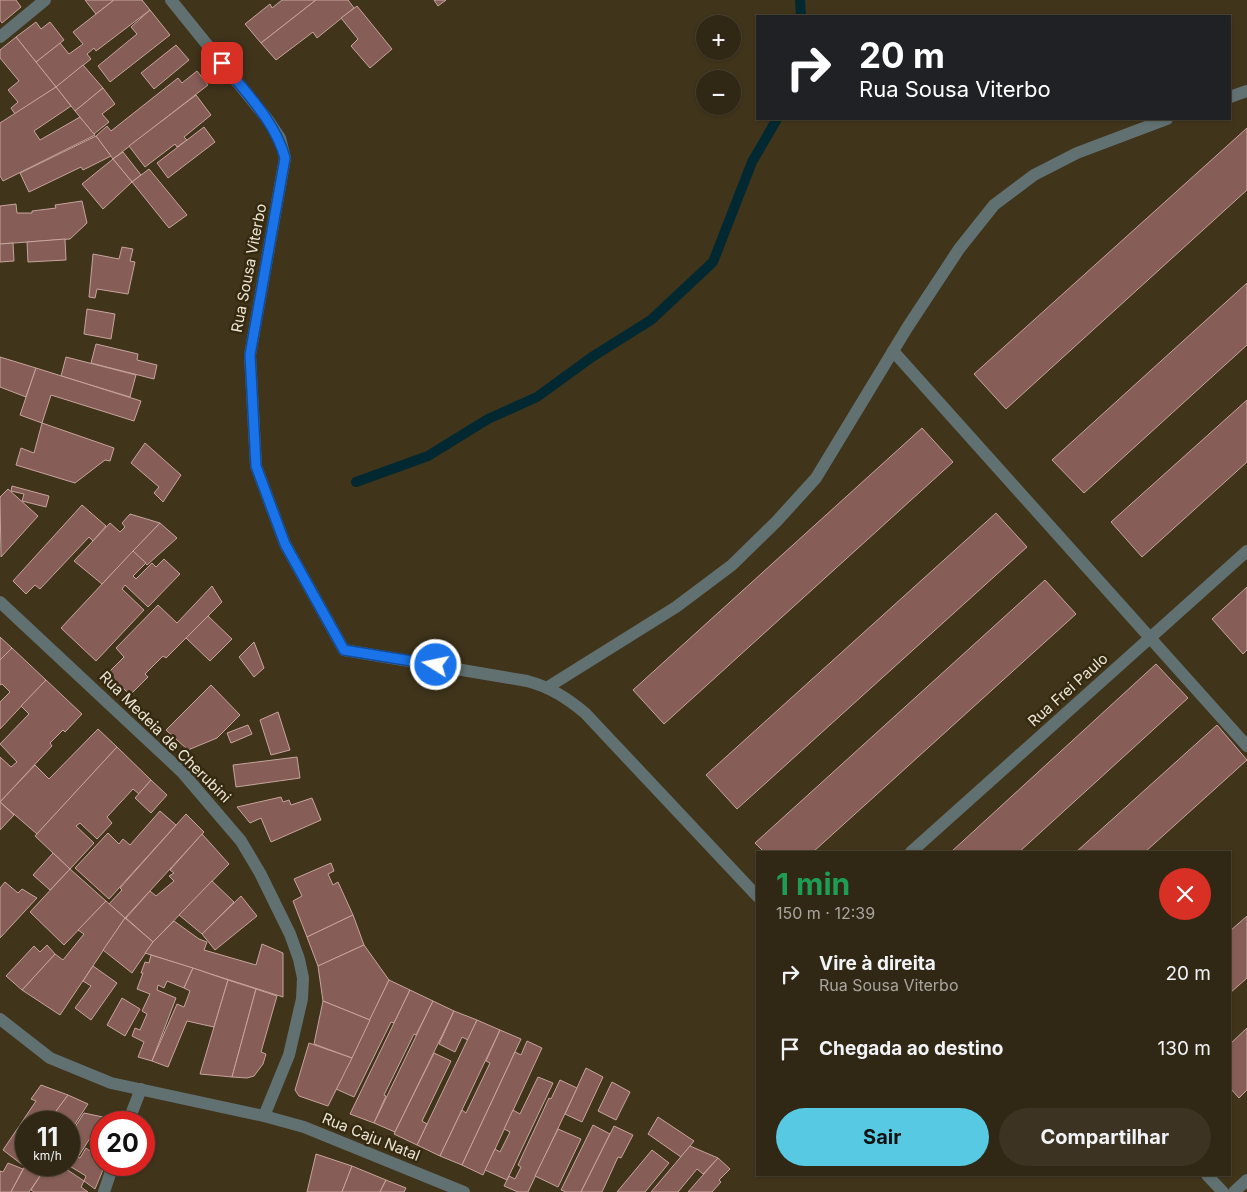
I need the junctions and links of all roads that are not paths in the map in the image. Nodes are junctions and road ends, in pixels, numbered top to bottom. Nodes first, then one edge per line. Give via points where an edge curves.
1 (45, 0) edge
2 (171, 0) edge
3 (0, 37) edge
4 (1247, 91) edge
5 (1231, 97) edge
6 (1164, 120) edge
7 (893, 351) junction
8 (1247, 551) edge
9 (0, 602) edge
10 (1151, 638) junction
11 (548, 687) junction
12 (1247, 746) edge
13 (912, 851) edge
14 (756, 895) edge
15 (0, 1019) edge
16 (141, 1089) junction
17 (132, 1111) edge
18 (264, 1116) junction
19 (109, 1176) edge
20 (1208, 1176) edge
21 (1247, 1180) edge
22 (104, 1192) edge
23 (464, 1192) edge
24 (1223, 1192) edge
25 (1234, 1192) edge

1 - 3 street
2 - 11 street, Rua Sousa Viterbo via 268,120 280,138 285,158 250,355 256,466 285,544 344,650
4 - 5 street
6 - 7 street via 1077,153 1034,175 994,205 959,249
7 - 10 street
7 - 11 street via 816,478 732,565 676,607
8 - 10 street, Rua Frei Paulo
9 - 18 street, Rua Medeia de Cherubini via 182,772 241,841 264,881 290,934 303,978 302,999 289,1055
10 - 12 street
10 - 13 street, Rua Frei Paulo
11 - 14 street via 585,713
15 - 16 street, Rua Caju Natal via 50,1058 111,1083
16 - 17 street
16 - 18 street, Rua Caju Natal
18 - 23 street, Rua Caju Natal via 304,1127
19 - 22 street
20 - 24 street
21 - 25 street

